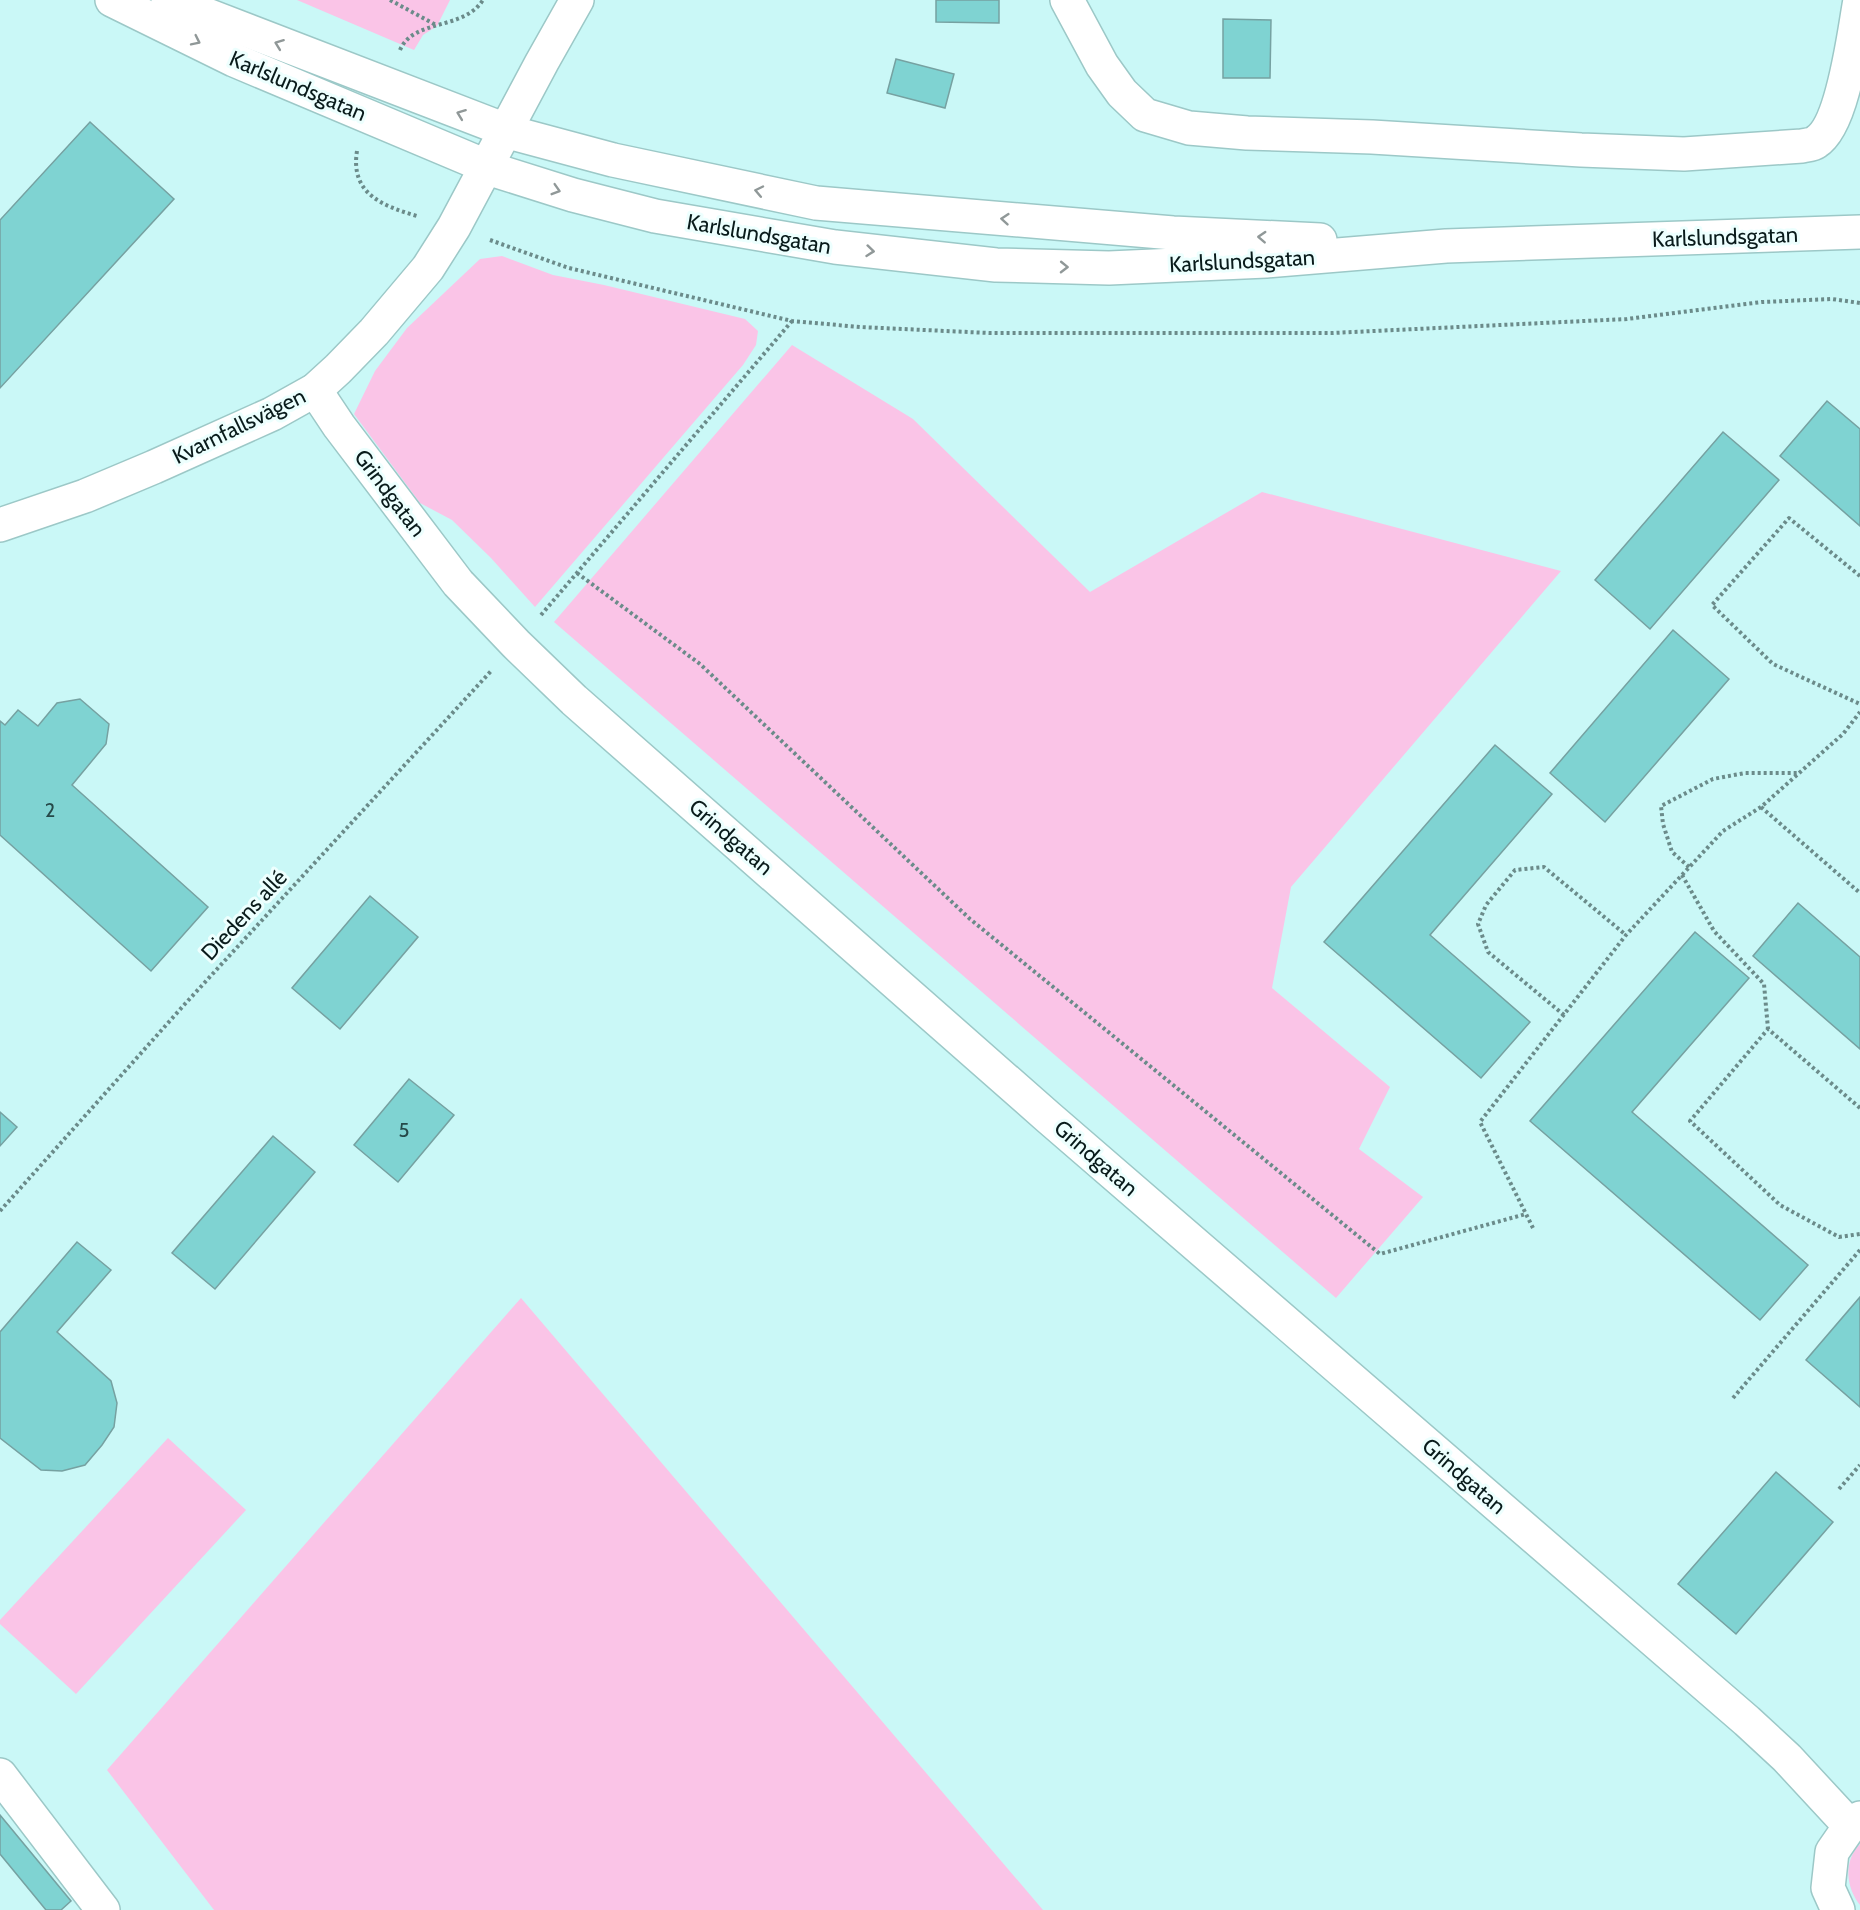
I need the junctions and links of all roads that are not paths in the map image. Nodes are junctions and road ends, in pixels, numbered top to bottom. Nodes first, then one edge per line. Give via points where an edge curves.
1 (112, 0) edge
2 (168, 0) edge
3 (577, 0) edge
4 (1067, 0) edge
5 (1860, 0) edge
6 (505, 130) junction
7 (487, 166) junction
8 (1860, 232) edge
9 (1446, 246) junction
10 (315, 390) junction
11 (0, 525) edge
12 (0, 1775) edge
13 (1855, 1822) edge
14 (103, 1910) edge
15 (1838, 1910) edge

1 -> 7 street, Karlslundsgatan via 234,60
6 -> 2 street, Karlslundsgatan
3 - 6 street, Kvarnfallsvägen
4 - 5 street via 1122,93 1145,115 1189,128 1684,154 1816,142 1828,129 1846,86
6 - 7 street, Kvarnfallsvägen
9 -> 6 street, Karlslundsgatan via 1173,232 816,203 613,160
7 -> 9 street, Karlslundsgatan via 573,195 655,216 835,248 996,265 1109,268
7 - 10 street, Kvarnfallsvägen via 428,268 374,332
8 - 9 street, Karlslundsgatan
10 - 11 street, Kvarnfallsvägen via 272,414 154,467
10 - 13 street, Grindgatan via 458,583 573,700 1747,1721
12 - 14 street
13 - 15 street, Grindgatan via 1832,1852 1828,1888

